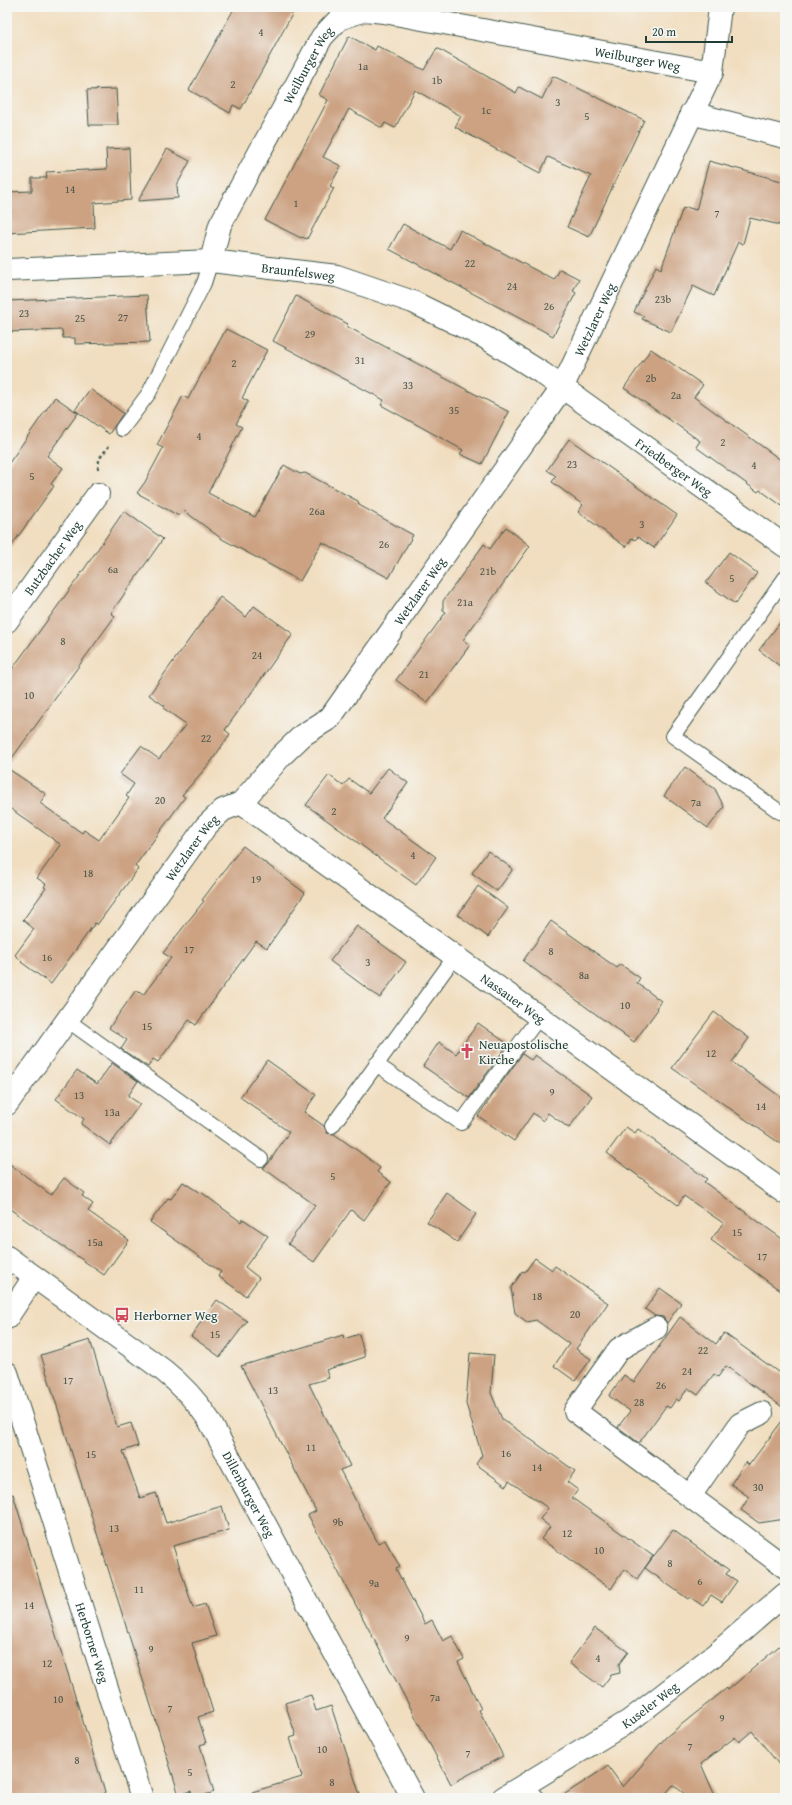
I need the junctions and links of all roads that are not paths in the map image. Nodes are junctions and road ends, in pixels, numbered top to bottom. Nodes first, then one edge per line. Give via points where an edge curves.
1 (720, 7) edge
2 (712, 72) junction
3 (691, 113) junction
4 (785, 137) edge
5 (211, 261) junction
6 (7, 270) edge
7 (562, 388) junction
8 (122, 429) dead end
9 (98, 494) dead end
10 (785, 546) edge
11 (785, 578) edge
12 (7, 621) edge
13 (241, 802) junction
14 (780, 812) dead end
15 (456, 955) junction
16 (540, 1016) junction
17 (67, 1020) junction
18 (376, 1064) junction
19 (7, 1104) edge
20 (332, 1126) dead end
21 (260, 1159) dead end
22 (785, 1193) edge
23 (7, 1257) edge
24 (34, 1277) junction
25 (7, 1318) edge
26 (656, 1328) dead end
27 (7, 1373) edge
28 (762, 1413) dead end
29 (690, 1496) junction
30 (785, 1567) edge
31 (785, 1594) edge
32 (530, 1792) edge
33 (142, 1798) edge
34 (413, 1798) edge
35 (503, 1798) edge

1 - 2 street, Wetzlarer Weg
2 - 3 street, Wetzlarer Weg
2 - 5 street, Weilburger Weg via 364,10 339,20 322,37 220,226
3 - 4 street
3 - 7 street, Wetzlarer Weg
5 - 6 street, Braunfelsweg
5 - 7 street, Braunfelsweg via 337,276 413,302 486,338 542,372
5 - 8 lane via 204,283 149,393
7 - 10 street, Friedberger Weg
7 - 13 street, Wetzlarer Weg via 330,718 303,735
9 - 12 street, Butzbacher Weg
11 - 14 lane via 673,736
13 - 15 street, Nassauer Weg
13 - 17 street, Wetzlarer Weg via 223,810 206,826
15 - 16 street, Nassauer Weg
15 - 18 lane
16 - 18 lane via 460,1123
16 - 22 street, Nassauer Weg
17 - 19 street, Wetzlarer Weg
17 - 21 lane
18 - 20 lane
23 - 24 street, Dillenburger Weg
24 - 25 street
24 - 34 street, Dillenburger Weg via 163,1370 181,1384 196,1401 209,1420
26 - 29 street via 619,1349 575,1411
27 - 33 street, Herborner Weg
28 - 29 street via 740,1424
29 - 30 street
31 - 32 street, Kuseler Weg via 717,1653
32 - 35 street, Kuseler Weg

